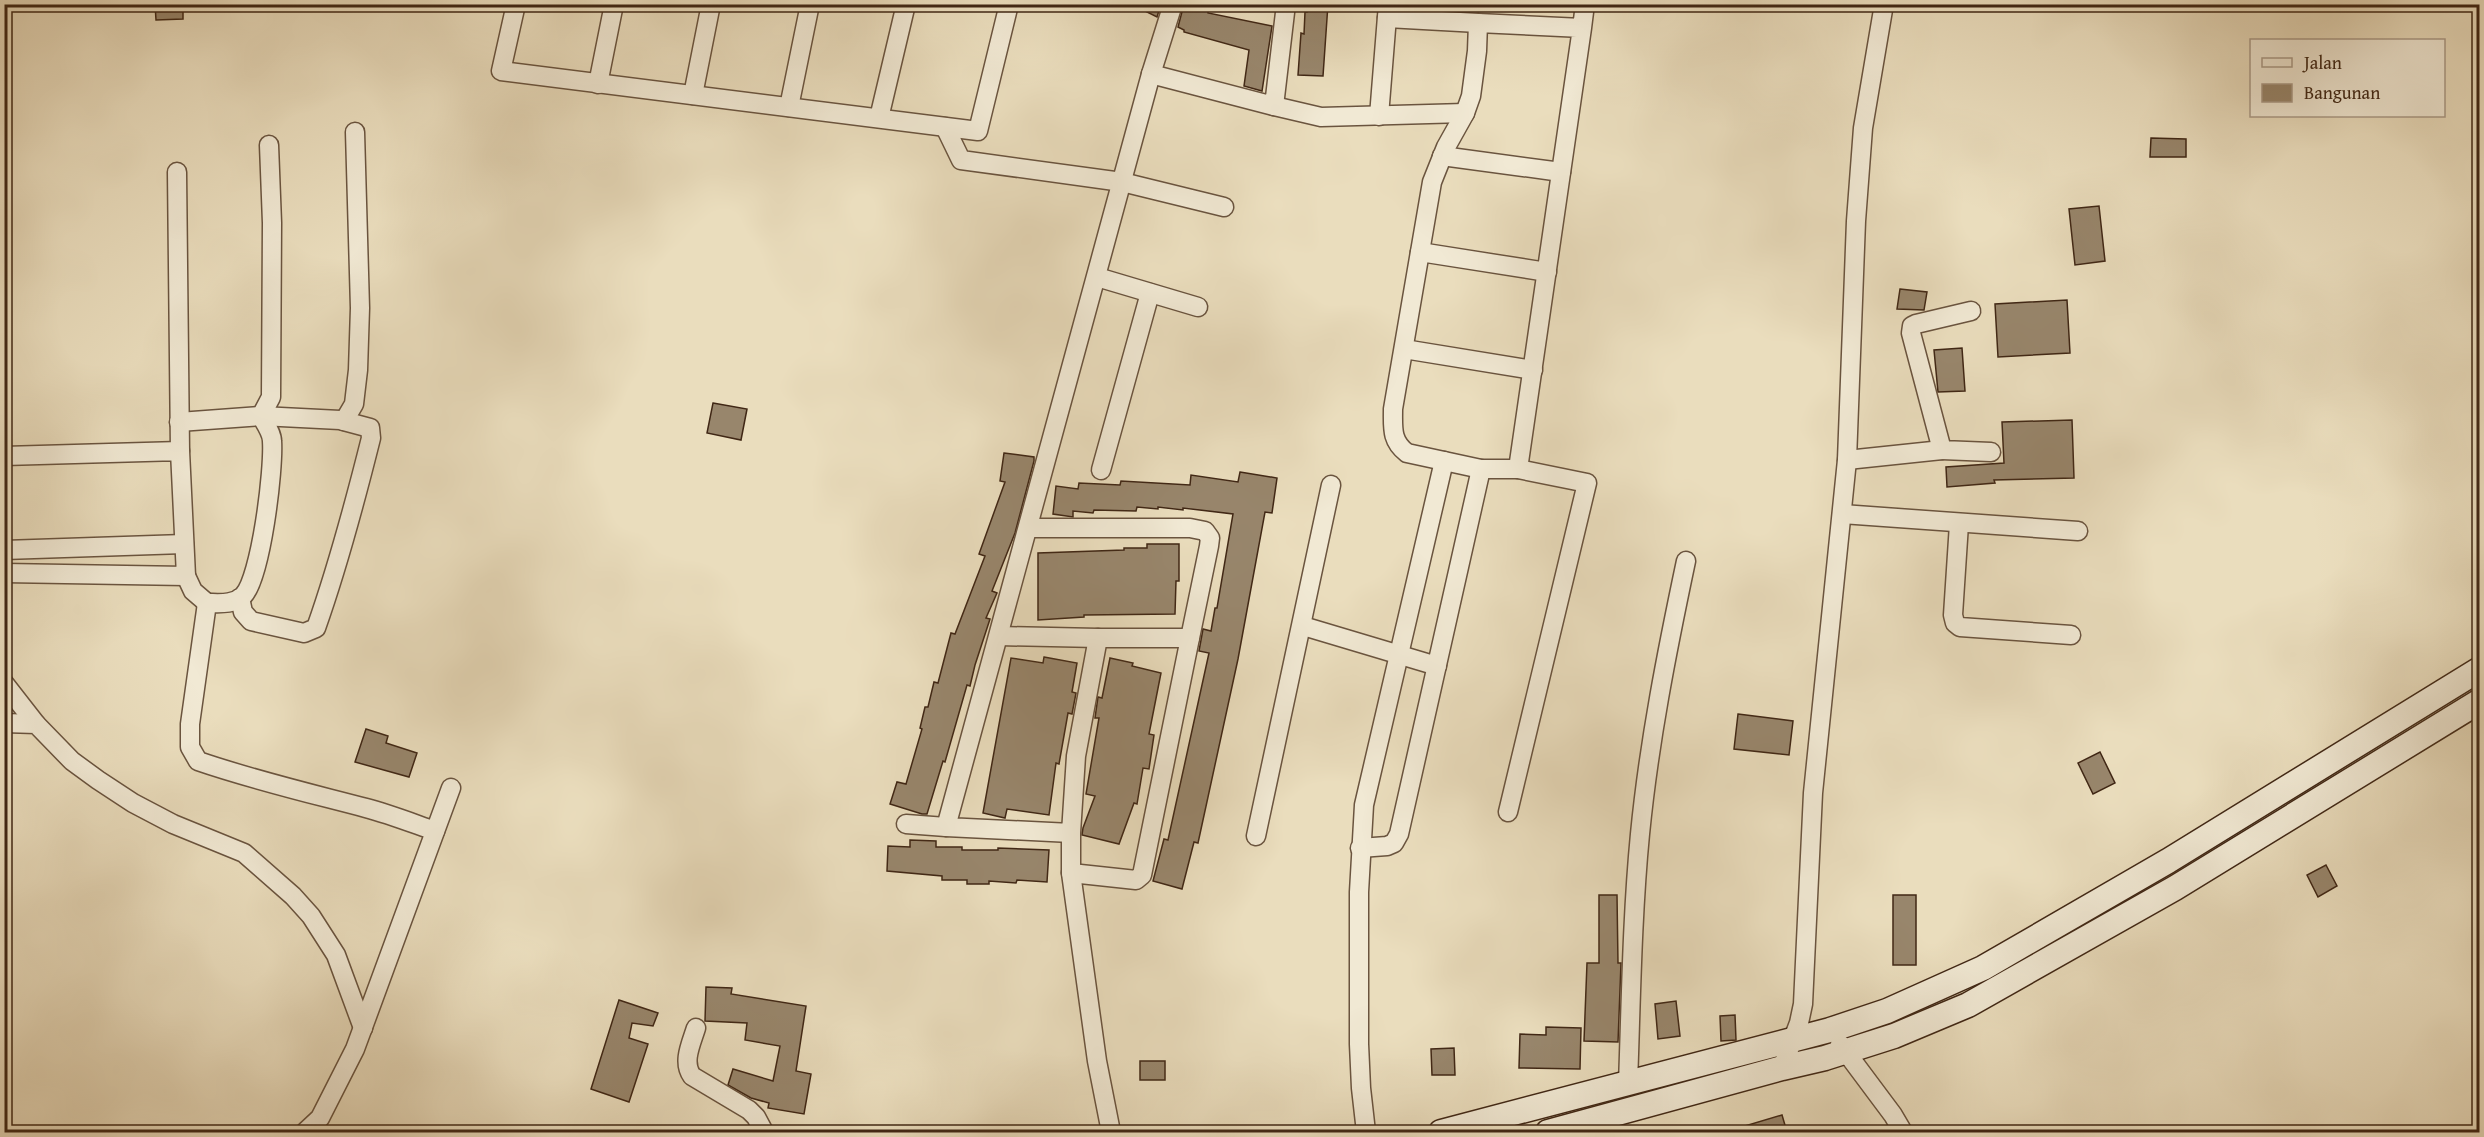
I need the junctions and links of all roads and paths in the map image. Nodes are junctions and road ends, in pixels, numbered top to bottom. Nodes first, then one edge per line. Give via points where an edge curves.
1 (516, 4) edge
2 (614, 4) edge
3 (711, 4) edge
4 (810, 4) edge
5 (906, 4) edge
6 (1010, 4) edge
7 (1173, 4) edge
8 (1585, 4) edge
9 (1884, 4) edge
10 (1283, 5) edge
11 (1388, 11) edge
12 (1478, 22) junction
13 (1582, 28) junction
14 (1151, 74) junction
15 (598, 84) junction
16 (693, 95) junction
17 (1274, 106) junction
18 (789, 107) junction
19 (1465, 113) junction
20 (1379, 116) junction
21 (879, 118) junction
22 (945, 127) junction
23 (355, 132) dead end
24 (269, 145) dead end
25 (1443, 156) junction
26 (177, 172) dead end
27 (1561, 172) junction
28 (1122, 182) junction
29 (1224, 207) dead end
30 (1420, 252) junction
31 (1547, 272) junction
32 (1096, 277) junction
33 (1150, 293) junction
34 (1198, 307) dead end
35 (1971, 311) dead end
36 (1404, 349) junction
37 (1533, 370) junction
38 (261, 416) junction
39 (179, 422) junction
40 (344, 422) junction
41 (1942, 450) junction
42 (180, 451) junction
43 (1991, 452) dead end
44 (4, 456) edge
45 (1847, 460) junction
46 (1444, 461) junction
47 (1481, 469) junction
48 (1518, 469) junction
49 (1101, 470) dead end
50 (1331, 484) dead end
51 (1842, 514) junction
52 (1959, 524) junction
53 (1028, 528) junction
54 (2078, 531) dead end
55 (184, 544) junction
56 (4, 550) edge
57 (1686, 561) dead end
58 (4, 573) edge
59 (186, 576) junction
60 (240, 598) junction
61 (207, 603) junction
62 (1303, 626) junction
63 (2071, 635) dead end
64 (999, 636) junction
65 (1098, 638) junction
66 (1190, 638) junction
67 (1400, 654) junction
68 (1437, 666) junction
69 (2480, 669) edge
70 (4, 683) edge
71 (2480, 701) edge
72 (4, 723) edge
73 (36, 724) junction
74 (451, 788) dead end
75 (1508, 812) dead end
76 (906, 824) dead end
77 (946, 827) junction
78 (435, 831) junction
79 (1071, 833) junction
80 (1256, 836) dead end
81 (1360, 848) junction
82 (1071, 873) junction
83 (363, 1028) junction
84 (696, 1028) dead end
85 (1830, 1030) junction
86 (1793, 1038) junction
87 (1846, 1052) junction
88 (1782, 1068) junction
89 (1628, 1084) junction
90 (305, 1132) edge
91 (764, 1132) edge
92 (1111, 1132) edge
93 (1366, 1132) edge
94 (1441, 1132) edge
95 (1548, 1132) edge
96 (1903, 1132) edge

1 - 15 street via 501,71
2 - 15 street
3 - 16 street
4 - 18 street
5 - 21 street
6 - 22 street via 978,131
7 - 14 street
8 - 13 street
9 - 45 street via 1863,128
10 - 17 street
11 - 12 street
11 - 20 street
12 - 13 street
12 - 19 street via 1474,82
13 - 27 street
14 - 17 street
14 - 28 street
15 - 16 street
16 - 18 street
17 - 20 street via 1321,117
18 - 21 street
19 - 20 street
19 - 25 street
21 - 22 street
22 - 28 street via 961,160
23 - 40 street via 358,370 354,404
24 - 38 street via 271,397
25 - 27 street
25 - 30 street via 1432,182
26 - 39 street
27 - 31 street
28 - 29 street
28 - 32 street
30 - 31 street
30 - 36 street
31 - 37 street
32 - 33 street
32 - 53 street
33 - 34 street
33 - 49 street
35 - 41 street via 1916,324 1912,330
36 - 37 street
36 - 46 street via 1393,434 1398,446 1407,453
37 - 48 street
38 - 39 street
38 - 40 street
38 - 60 street via 272,439 270,480 258,558 246,593
39 - 42 street
40 - 60 street via 370,428 371,438 316,628 304,633 251,621 243,612
41 - 43 street
41 - 45 street
42 - 44 street
42 - 55 street
45 - 51 street
46 - 47 street
46 - 67 street
47 - 48 street
47 - 68 street
48 - 75 street via 1587,483
50 - 62 street
51 - 52 street
51 - 86 street via 1813,793 1803,1004
52 - 54 street
52 - 63 street via 1955,623 1960,627
53 - 64 street
53 - 66 street via 1205,531 1209,546
55 - 56 street
55 - 59 street
57 - 89 street via 1654,727 1640,833
58 - 59 street
59 - 61 street
60 - 61 street via 230,603
61 - 78 street via 190,724 190,747 198,761
62 - 67 street
62 - 80 street
64 - 65 street
64 - 77 street
65 - 66 street
65 - 79 street via 1076,756
66 - 82 street via 1142,875 1136,880
67 - 68 street
67 - 81 street via 1364,806
68 - 81 street via 1399,834 1387,846
69 - 85 street via 2168,861 1983,968 1887,1011
70 - 73 street
71 - 87 street via 2175,888 1977,1000
72 - 73 street
73 - 83 street via 72,761 98,780 173,824 244,853 293,896 336,955
74 - 78 street
76 - 77 street
77 - 79 street
78 - 83 street
79 - 82 street
81 - 93 street via 1359,1044
82 - 92 street
83 - 90 street via 320,1118
84 - 91 street via 686,1063 688,1070 749,1110
85 - 86 street
85 - 87 street
86 - 88 street
86 - 89 street
87 - 88 street
87 - 96 street
88 - 95 street
89 - 94 street

